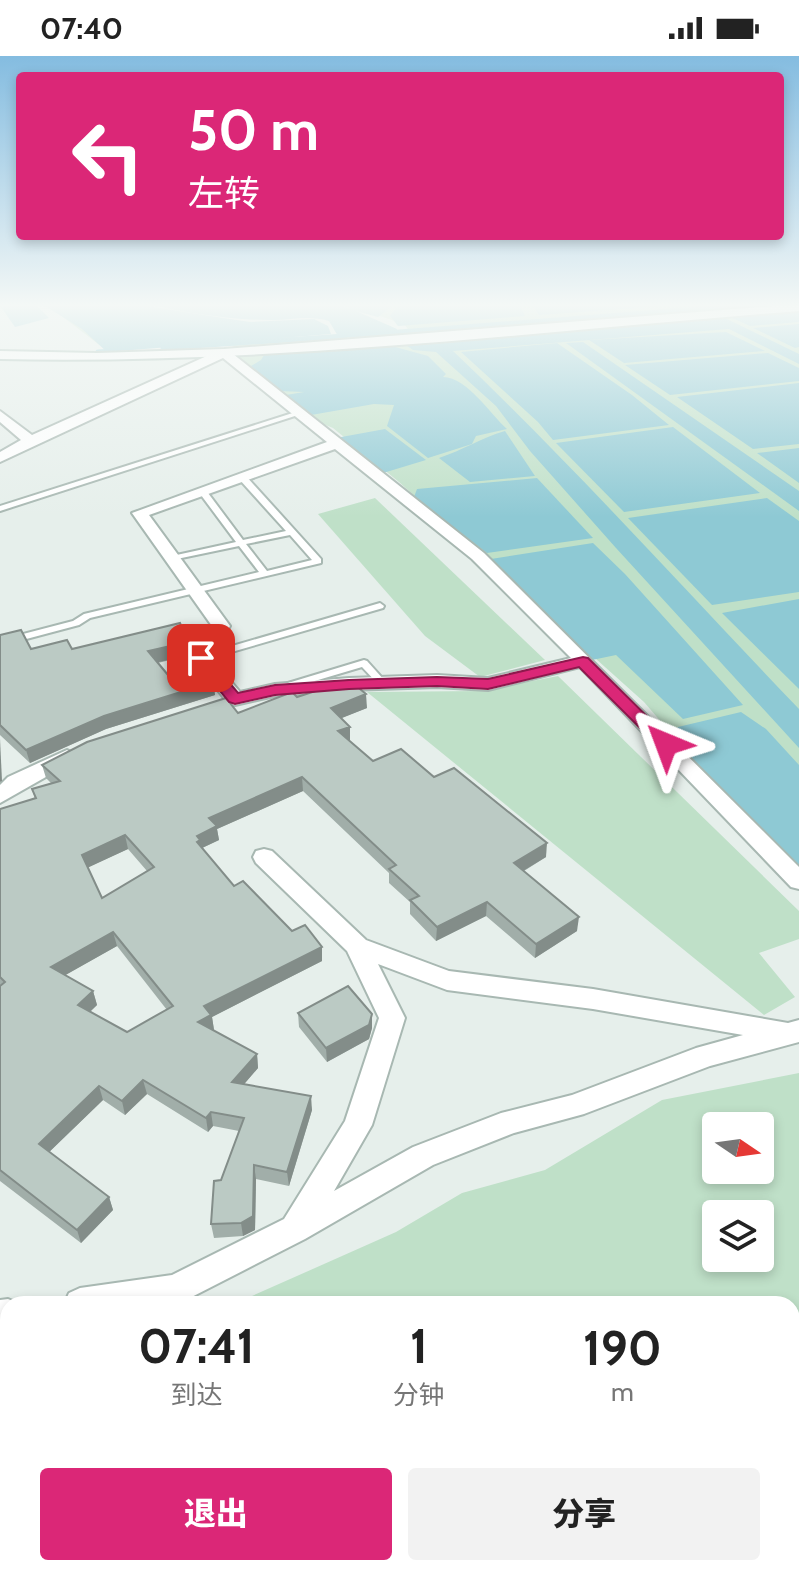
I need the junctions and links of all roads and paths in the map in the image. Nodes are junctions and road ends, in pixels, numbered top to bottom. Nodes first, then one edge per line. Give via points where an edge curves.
1 (176, 375) edge
2 (251, 375) edge
3 (299, 413) junction
4 (0, 415) edge
5 (30, 441) junction
6 (337, 443) junction
7 (0, 458) edge
8 (242, 477) junction
9 (202, 491) junction
10 (0, 509) edge
11 (291, 532) junction
12 (241, 543) junction
13 (172, 558) junction
14 (264, 573) junction
15 (195, 589) junction
16 (380, 606) dead end
17 (0, 643) edge
18 (201, 658) junction
19 (583, 661) junction
20 (79, 750) edge
21 (0, 796) edge
22 (264, 857) dead end
23 (799, 881) edge
24 (357, 946) junction
25 (794, 1032) edge
26 (294, 1229) junction
27 (134, 1296) edge

1 - 5 street
2 - 3 street
3 - 6 street
3 - 10 lane
4 - 5 street
5 - 7 street
6 - 8 street
6 - 19 street via 478,556
8 - 9 street
8 - 11 lane
9 - 12 lane
9 - 13 street via 140,513
11 - 12 lane
11 - 14 lane via 318,561
12 - 13 lane
12 - 14 lane
13 - 15 street
14 - 15 lane
15 - 17 lane
15 - 18 street via 221,626
16 - 18 lane
18 - 19 street via 227,701 275,690 382,683 488,684
19 - 23 street
20 - 21 street via 16,782
22 - 24 street
24 - 25 street via 447,980
24 - 26 street via 392,1018 358,1125
25 - 26 street via 692,1061 423,1156
26 - 27 street via 175,1290

